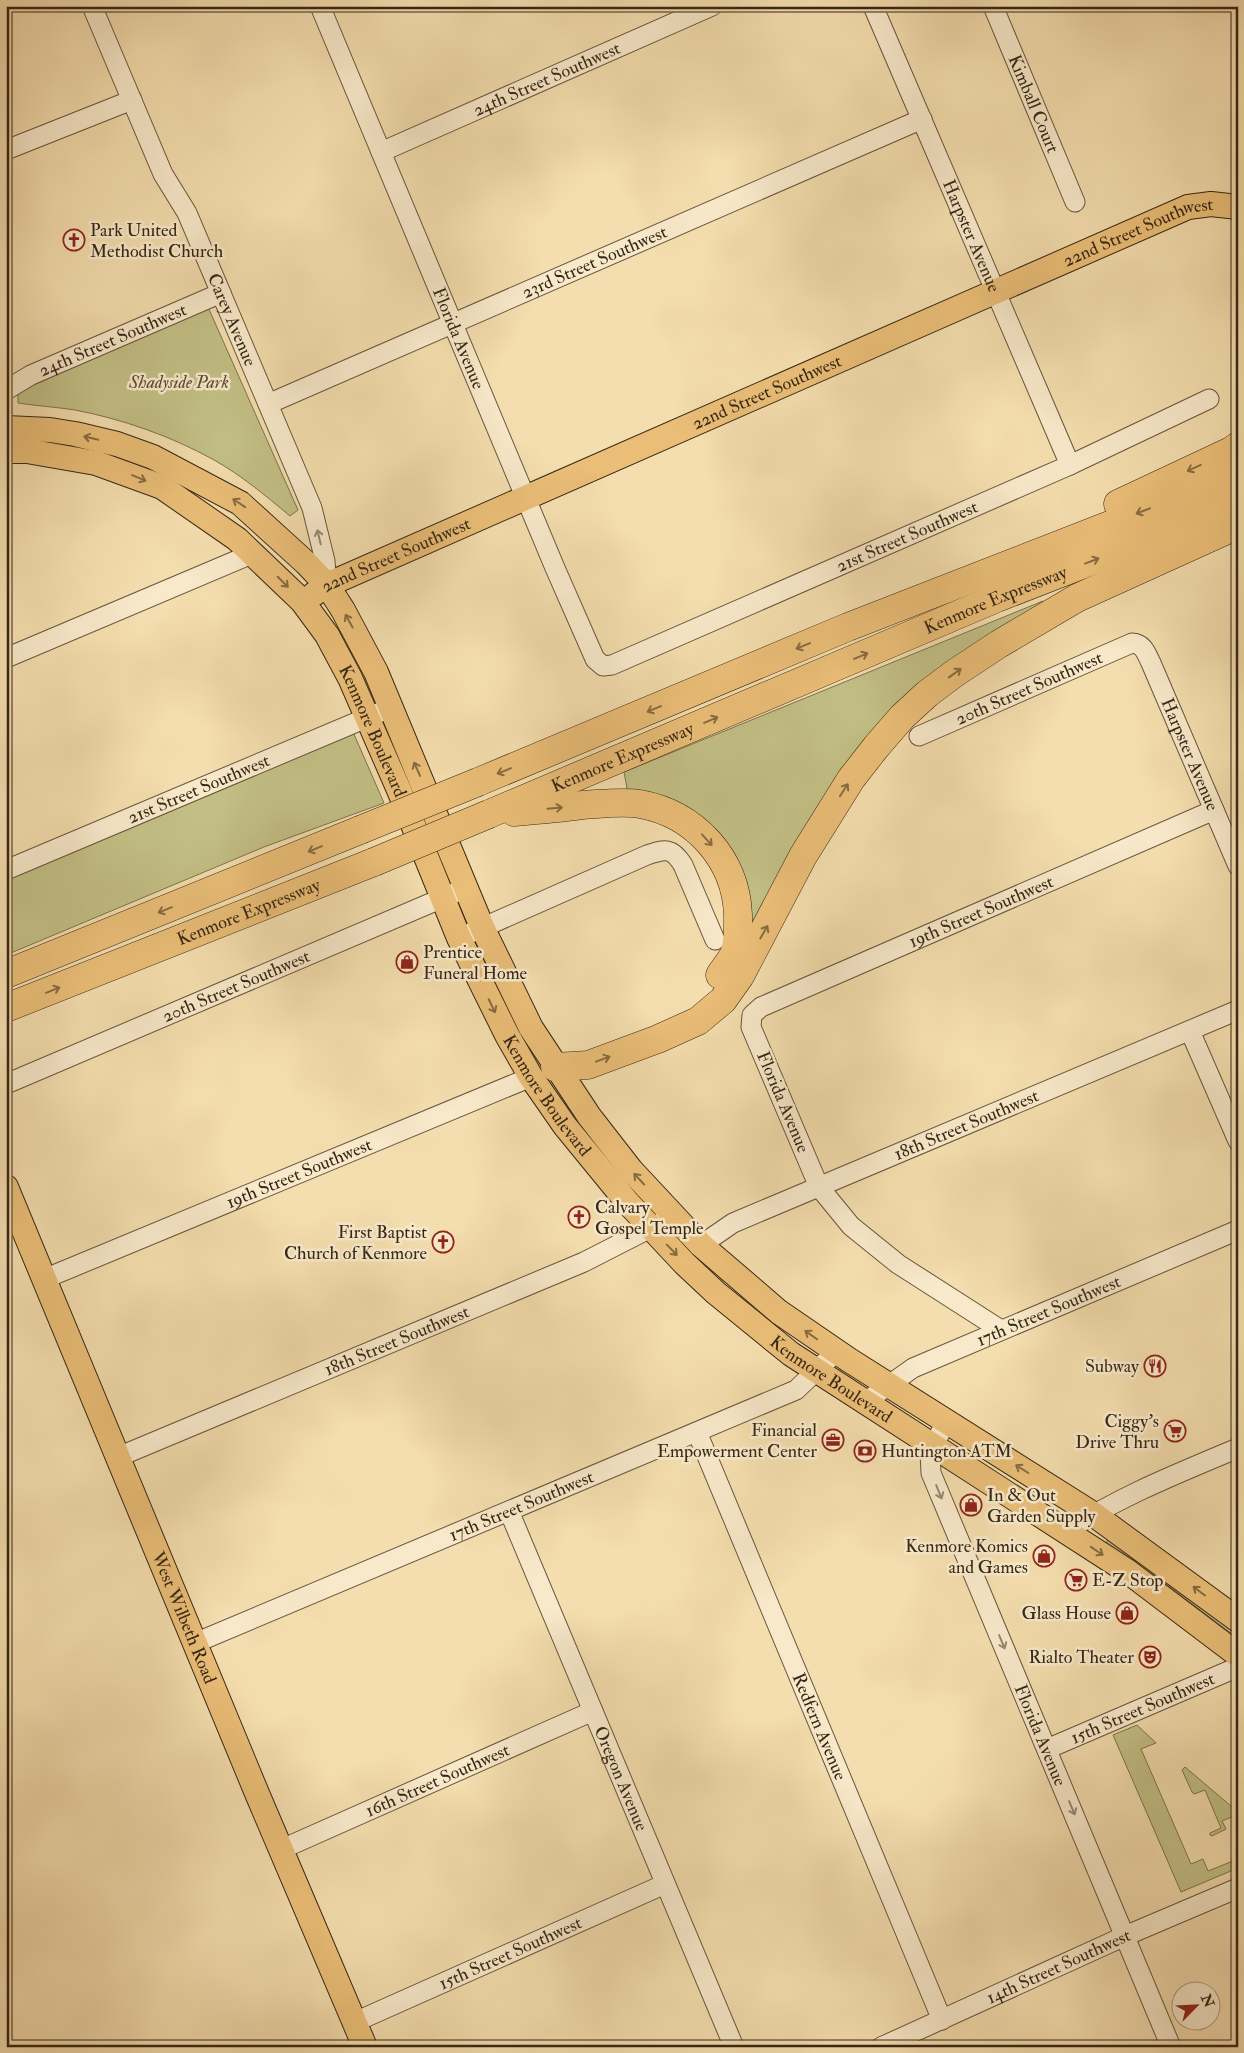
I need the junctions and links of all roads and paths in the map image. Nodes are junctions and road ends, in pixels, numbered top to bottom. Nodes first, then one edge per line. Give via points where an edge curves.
1 (92, 6) edge
2 (320, 6) edge
3 (712, 6) edge
4 (873, 6) edge
5 (993, 6) edge
6 (132, 100) junction
7 (922, 119) junction
8 (6, 150) edge
9 (381, 152) junction
10 (1075, 202) dead end
11 (1238, 207) edge
12 (221, 293) junction
13 (995, 293) junction
14 (453, 324) junction
15 (6, 390) edge
16 (1209, 399) dead end
17 (268, 404) junction
18 (6, 428) edge
19 (1238, 446) edge
20 (6, 451) edge
21 (1070, 465) junction
22 (1238, 474) edge
23 (526, 498) junction
24 (1238, 504) edge
25 (1238, 525) edge
26 (254, 553) junction
27 (327, 585) junction
28 (302, 601) junction
29 (848, 627) junction
30 (1139, 644) joint
31 (6, 658) edge
32 (603, 666) joint
33 (390, 708) junction
34 (368, 718) junction
35 (919, 736) dead end
36 (1214, 810) junction
37 (489, 814) junction
38 (1238, 866) edge
39 (6, 870) edge
40 (466, 888) junction
41 (443, 898) junction
42 (482, 927) junction
43 (459, 938) junction
44 (716, 940) dead end
45 (6, 974) edge
46 (7, 1008) edge
47 (1238, 1010) edge
48 (752, 1015) joint
49 (1190, 1031) junction
50 (543, 1072) junction
51 (6, 1084) edge
52 (1238, 1141) edge
53 (6, 1187) edge
54 (819, 1187) junction
55 (674, 1216) junction
56 (650, 1228) junction
57 (1238, 1230) edge
58 (701, 1246) junction
59 (44, 1279) junction
60 (1001, 1330) junction
61 (836, 1352) junction
62 (817, 1370) junction
63 (887, 1385) junction
64 (865, 1402) junction
65 (946, 1422) junction
66 (697, 1432) junction
67 (933, 1446) junction
68 (1238, 1448) edge
69 (118, 1457) junction
70 (509, 1511) junction
71 (1093, 1514) junction
72 (1067, 1531) junction
73 (1238, 1620) edge
74 (195, 1643) junction
75 (1238, 1655) edge
76 (1238, 1667) edge
77 (593, 1711) junction
78 (1047, 1749) junction
79 (282, 1848) junction
80 (666, 1884) junction
81 (1238, 1888) edge
82 (1125, 1936) junction
83 (942, 2020) junction
84 (354, 2022) junction
85 (365, 2047) edge
86 (734, 2047) edge
87 (881, 2047) edge
88 (1171, 2047) edge

1 - 6 street, Carey Avenue
2 - 9 street, Florida Avenue
3 - 9 street, 24th Street Southwest
4 - 7 street, Harpster Avenue
5 - 10 street, Kimball Court
6 - 8 street
6 - 12 street, Carey Avenue via 163,174 187,213
7 - 13 street, Harpster Avenue
7 - 14 street, 23rd Street Southwest
9 - 14 street, Florida Avenue
11 - 13 main road, 22nd Street Southwest via 1211,204 1188,207
12 - 15 street, 24th Street Southwest via 31,375
12 - 17 street, Carey Avenue
13 - 21 street, Harpster Avenue
13 - 23 main road, 22nd Street Southwest
14 - 17 street, 23rd Street Southwest
14 - 23 street, Florida Avenue
16 - 21 street, 21st Street Southwest
27 -> 17 street, Carey Avenue via 325,561 312,508
27 -> 18 main road, Kenmore Boulevard via 240,503 187,473 116,444 50,430
19 -> 29 highway
20 -> 26 main road, Kenmore Boulevard via 27,451 96,463 162,487
21 - 32 street, 21st Street Southwest via 612,665
22 -> 29 highway, Kenmore Expressway
23 - 27 main road, 22nd Street Southwest
23 - 32 street, Florida Avenue via 595,659
37 -> 24 highway, Kenmore Expressway via 996,598
50 -> 25 highway via 588,1065 658,1039 698,1021 723,1000 740,976 803,856 851,779 876,746 927,694 999,644 1077,598
26 -> 28 main road, Kenmore Boulevard
26 - 31 street
27 - 28 main road, 22nd Street Southwest
33 -> 27 main road, Kenmore Boulevard via 364,649
28 - 34 main road, Kenmore Boulevard via 331,642
29 -> 45 highway, Kenmore Expressway, bridge
30 - 35 street, 20th Street Southwest via 1132,643
30 - 36 street, Harpster Avenue via 1151,663
33 - 34 street, 21st Street Southwest
40 -> 33 main road, Kenmore Boulevard
34 - 39 street, 21st Street Southwest
34 - 41 main road, Kenmore Boulevard
36 - 38 street, Harpster Avenue
36 - 48 street, 19th Street Southwest via 761,1007
46 -> 37 highway, Kenmore Expressway, bridge
37 -> 50 highway via 610,803 639,804 669,812 706,837 734,885 738,928 734,955 699,998 666,1017 582,1048
40 - 41 street, 20th Street Southwest
40 - 42 main road, Kenmore Boulevard
41 - 43 main road, Kenmore Boulevard
41 - 51 street, 20th Street Southwest
42 - 43 street
42 - 44 street via 647,855 669,851 677,855
42 - 50 main road, Kenmore Boulevard via 527,1020
43 -> 50 main road, Kenmore Boulevard via 502,1026
47 - 49 street, 18th Street Southwest
48 - 54 street, Florida Avenue via 751,1027
49 - 52 street
49 - 54 street, 18th Street Southwest
55 -> 50 main road, Kenmore Boulevard via 631,1170 589,1116
50 - 56 main road, Kenmore Boulevard via 565,1126
50 - 59 street, 19th Street Southwest
53 - 59 main road, West Wilbeth Road
54 - 58 street, 18th Street Southwest via 733,1223
54 - 60 street, Florida Avenue via 852,1226 898,1264
55 - 56 street, 18th Street Southwest
55 - 58 main road, Kenmore Boulevard
56 -> 62 main road, Kenmore Boulevard via 716,1293 791,1354
56 - 69 street, 18th Street Southwest via 584,1262
57 - 60 street, 17th Street Southwest
61 -> 58 main road, Kenmore Boulevard via 779,1312
59 - 69 main road, West Wilbeth Road
60 - 63 street, 17th Street Southwest via 913,1368
61 - 62 street, 17th Street Southwest
61 - 63 main road, Kenmore Boulevard
62 - 64 main road, Kenmore Boulevard
62 - 66 street, 17th Street Southwest via 796,1390
63 - 64 street, 17th Street Southwest
63 - 65 main road, Kenmore Boulevard
64 - 67 main road, Kenmore Boulevard
65 - 67 street, Florida Avenue
71 -> 65 main road, Kenmore Boulevard
66 - 70 street, 17th Street Southwest
66 - 83 street, Redfern Avenue
67 - 72 main road, Kenmore Boulevard
67 -> 78 street, Florida Avenue via 930,1452 931,1473
68 - 71 street via 1141,1489
69 - 74 main road, West Wilbeth Road
70 - 74 street, 17th Street Southwest
70 - 77 street, Oregon Avenue
71 - 72 street
73 -> 71 main road, Kenmore Boulevard
72 -> 75 main road, Kenmore Boulevard via 1153,1590
74 - 79 main road, West Wilbeth Road
76 - 78 street, 15th Street Southwest
77 - 79 street, 16th Street Southwest
77 - 80 street, Oregon Avenue
78 -> 82 street, Florida Avenue
79 - 84 main road, West Wilbeth Road
80 - 84 street, 15th Street Southwest
80 - 86 street, Oregon Avenue
81 - 82 street, 14th Street Southwest
82 - 83 street, 14th Street Southwest
82 - 88 street, Florida Avenue
83 - 87 street, 14th Street Southwest
84 - 85 main road, West Wilbeth Road

